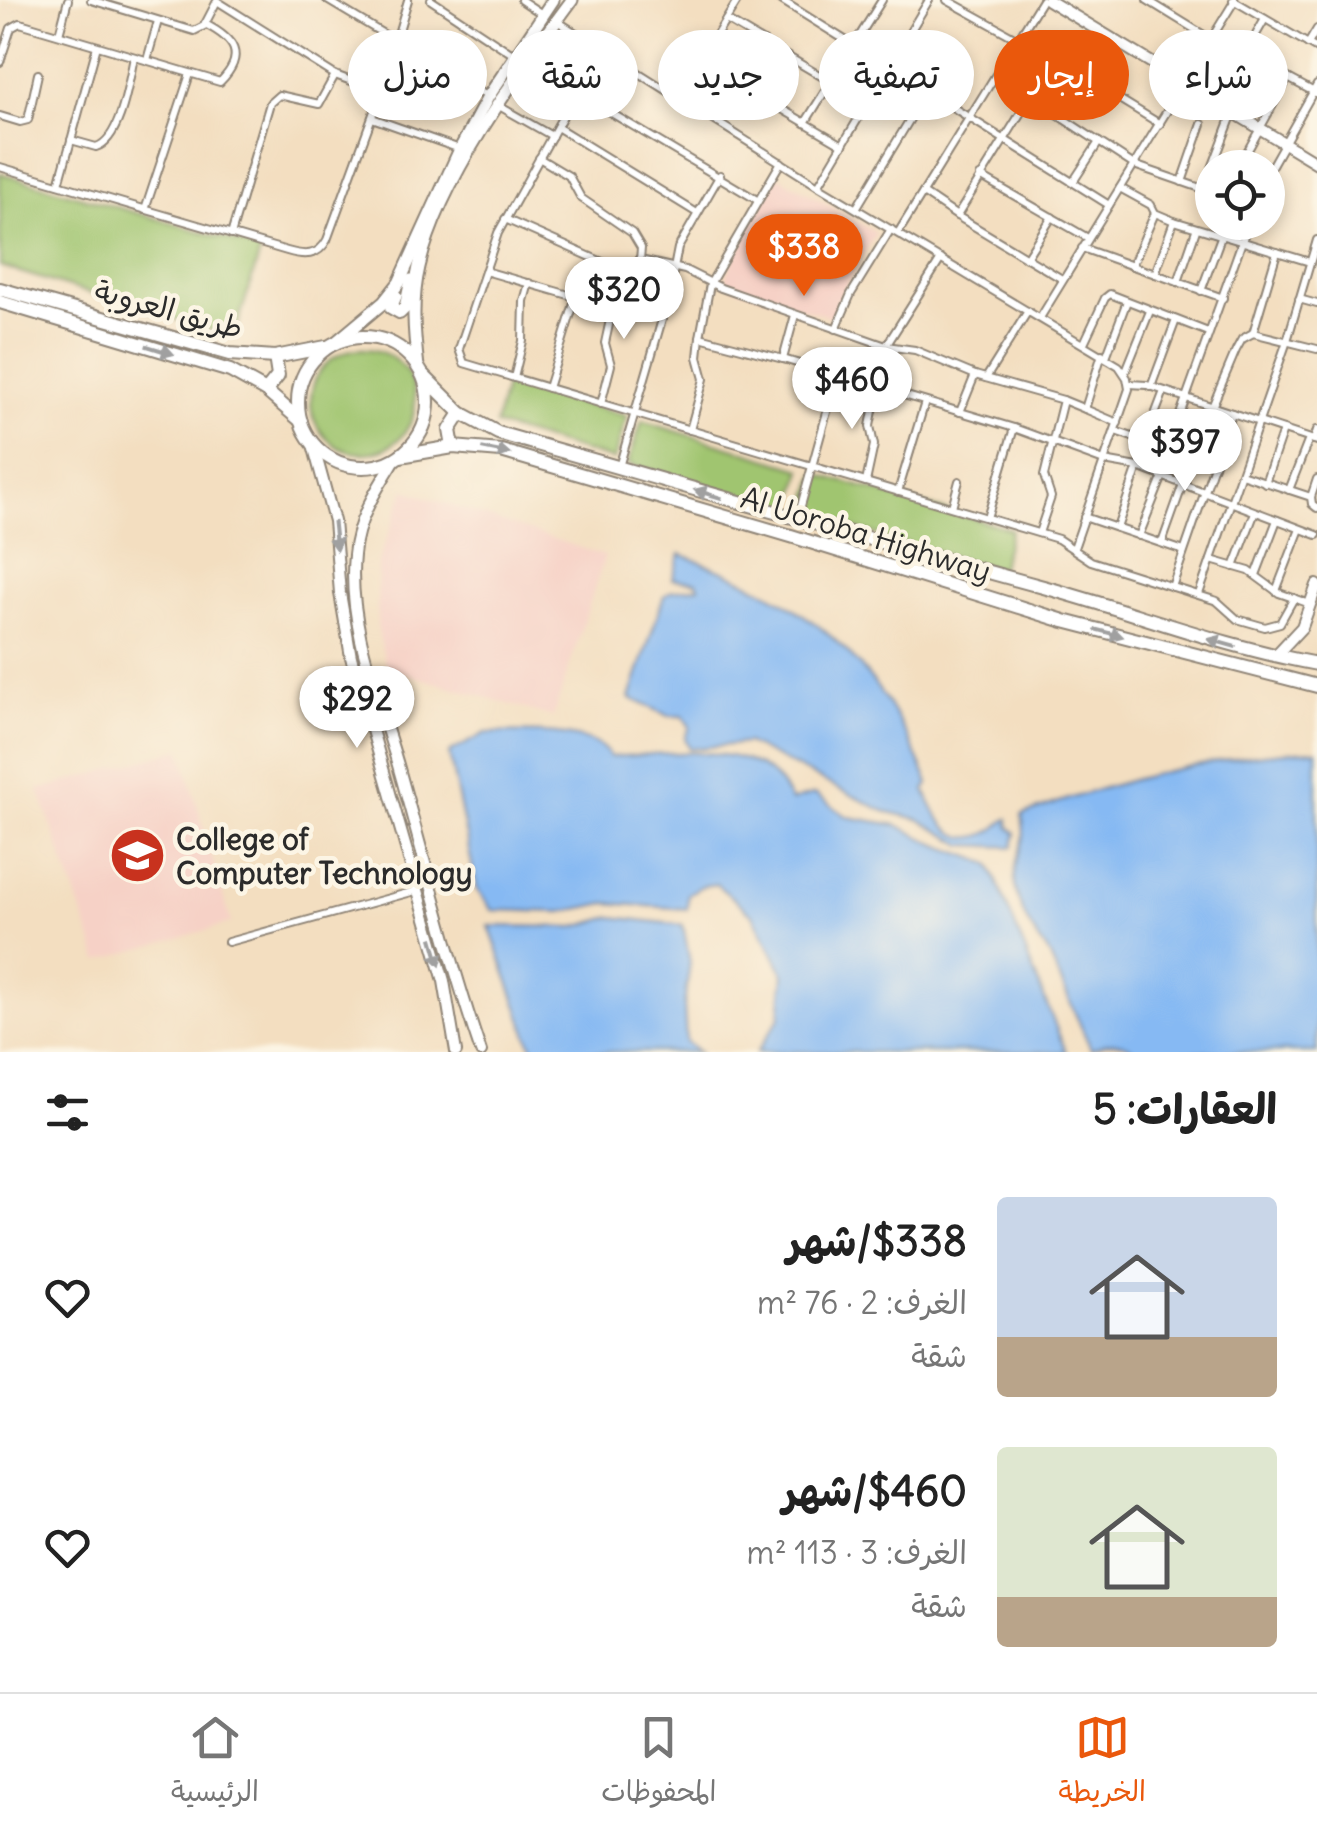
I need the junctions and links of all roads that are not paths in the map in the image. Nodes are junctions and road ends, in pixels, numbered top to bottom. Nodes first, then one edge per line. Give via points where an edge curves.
1 (68, 0) edge
2 (91, 0) edge
3 (327, 0) edge
4 (408, 0) edge
5 (432, 0) edge
6 (521, 0) edge
7 (552, 0) edge
8 (572, 0) edge
9 (738, 0) edge
10 (930, 0) edge
11 (947, 0) edge
12 (1045, 0) edge
13 (1146, 0) edge
14 (1234, 0) edge
15 (217, 1) edge
16 (785, 1) edge
17 (878, 2) edge
18 (542, 14) junction
19 (1265, 19) junction
20 (158, 20) junction
21 (726, 20) junction
22 (556, 21) junction
23 (206, 24) junction
24 (1317, 29) edge
25 (376, 30) edge
26 (399, 30) edge
27 (531, 30) edge
28 (570, 30) edge
29 (720, 30) edge
30 (743, 30) edge
31 (830, 30) edge
32 (862, 30) edge
33 (912, 30) edge
34 (1001, 30) edge
35 (1026, 30) edge
36 (1196, 30) edge
37 (1218, 30) edge
38 (1259, 30) edge
39 (59, 34) junction
40 (1308, 44) junction
41 (98, 46) junction
42 (507, 49) edge
43 (1317, 49) edge
44 (134, 57) junction
45 (147, 60) junction
46 (0, 62) edge
47 (1149, 63) edge
48 (507, 66) edge
49 (38, 74) dead end
50 (190, 74) junction
51 (334, 75) junction
52 (994, 78) edge
53 (1288, 78) edge
54 (348, 80) edge
55 (1316, 90) edge
56 (488, 97) joint
57 (819, 100) edge
58 (1129, 105) edge
59 (499, 106) junction
60 (974, 109) edge
61 (0, 116) edge
62 (371, 120) edge
63 (378, 120) edge
64 (561, 120) edge
65 (624, 120) edge
66 (713, 120) edge
67 (799, 120) edge
68 (858, 120) edge
69 (910, 120) edge
70 (967, 120) edge
71 (974, 120) edge
72 (1015, 120) edge
73 (1066, 120) edge
74 (1162, 120) edge
75 (1230, 120) edge
76 (1243, 120) edge
77 (1263, 120) edge
78 (804, 123) junction
79 (1160, 124) junction
80 (1202, 124) dead end
81 (557, 127) junction
82 (1258, 129) junction
83 (552, 136) junction
84 (1003, 138) junction
85 (71, 140) junction
86 (1099, 142) junction
87 (1283, 144) junction
88 (843, 145) junction
89 (460, 149) junction
90 (1221, 150) edge
91 (1247, 150) edge
92 (1280, 150) edge
93 (540, 158) junction
94 (781, 162) junction
95 (1317, 163) edge
96 (1134, 165) junction
97 (0, 166) edge
98 (720, 176) junction
99 (980, 176) junction
100 (1073, 182) junction
101 (1182, 182) junction
102 (58, 184) junction
103 (818, 186) junction
104 (1195, 186) edge
105 (1120, 188) junction
106 (923, 192) junction
107 (758, 200) junction
108 (1109, 205) junction
109 (856, 208) junction
110 (145, 210) junction
111 (697, 213) junction
112 (1155, 213) junction
113 (957, 216) junction
114 (1052, 217) junction
115 (505, 220) junction
116 (1174, 221) junction
117 (1195, 230) edge
118 (895, 231) junction
119 (1195, 233) edge
120 (231, 235) junction
121 (1088, 238) junction
122 (1220, 240) edge
123 (1229, 240) edge
124 (1242, 240) edge
125 (1317, 240) edge
126 (1241, 243) junction
127 (1082, 248) junction
128 (1276, 252) junction
129 (422, 255) junction
130 (1026, 258) junction
131 (940, 259) junction
132 (640, 260) junction
133 (1132, 266) junction
134 (1312, 267) edge
135 (673, 268) junction
136 (485, 270) junction
137 (625, 272) junction
138 (1155, 274) junction
139 (402, 278) junction
140 (1062, 280) junction
141 (1178, 282) junction
142 (528, 283) junction
143 (710, 284) junction
144 (0, 289) edge
145 (1201, 291) junction
146 (618, 292) junction
147 (576, 297) junction
148 (1223, 298) junction
149 (1299, 299) junction
150 (1126, 301) junction
151 (0, 302) edge
152 (1317, 304) edge
153 (612, 306) junction
154 (666, 306) junction
155 (1028, 311) junction
156 (1150, 312) junction
157 (795, 315) junction
158 (1040, 318) junction
159 (1176, 320) junction
160 (836, 329) junction
161 (1208, 332) junction
162 (1253, 333) junction
163 (700, 338) junction
164 (1286, 341) junction
165 (1084, 343) junction
166 (332, 345) junction
167 (886, 346) junction
168 (1317, 348) edge
169 (1104, 356) junction
170 (275, 357) junction
171 (782, 358) junction
172 (420, 370) junction
173 (1125, 373) junction
174 (975, 375) junction
175 (837, 376) junction
176 (514, 378) junction
177 (986, 378) junction
178 (1129, 384) junction
179 (1152, 387) junction
180 (548, 388) junction
181 (876, 388) junction
182 (266, 391) junction
183 (1164, 391) junction
184 (1186, 398) junction
185 (1063, 400) junction
186 (926, 402) junction
187 (601, 404) junction
188 (1210, 406) junction
189 (1085, 409) junction
190 (960, 412) junction
191 (461, 414) junction
192 (636, 414) junction
193 (1232, 414) junction
194 (301, 422) junction
195 (1259, 422) junction
196 (1116, 427) junction
197 (1014, 428) junction
198 (690, 430) junction
199 (1283, 430) junction
200 (1317, 430) edge
201 (1313, 440) edge
202 (312, 441) junction
203 (1054, 441) junction
204 (1146, 441) junction
205 (453, 447) junction
206 (1168, 448) junction
207 (398, 457) junction
208 (1191, 457) junction
209 (1104, 461) junction
210 (1214, 465) junction
211 (812, 466) junction
212 (1138, 467) junction
213 (619, 468) junction
214 (1240, 474) junction
215 (1163, 476) junction
216 (1317, 480) edge
217 (959, 481) dead end
218 (866, 482) junction
219 (1265, 483) junction
220 (1184, 484) junction
221 (1289, 490) junction
222 (898, 492) junction
223 (1205, 492) junction
224 (1311, 497) junction
225 (1230, 502) junction
226 (800, 506) dead end
227 (952, 507) junction
228 (1317, 508) edge
229 (1255, 512) junction
230 (1084, 517) junction
231 (987, 518) junction
232 (1278, 520) junction
233 (1117, 528) junction
234 (1300, 529) junction
235 (1039, 533) junction
236 (1317, 533) edge
237 (1139, 536) junction
238 (1162, 543) junction
239 (1074, 548) junction
240 (1184, 551) junction
241 (1211, 560) junction
242 (1234, 567) junction
243 (1256, 575) junction
244 (1317, 586) edge
245 (1172, 587) junction
246 (1276, 591) junction
247 (1199, 594) junction
248 (1072, 595) junction
249 (1294, 598) junction
250 (1311, 604) junction
251 (1064, 621) junction
252 (1275, 656) junction
253 (1317, 664) edge
254 (1317, 686) edge
255 (419, 890) junction
256 (228, 942) dead end
257 (456, 1052) edge
258 (482, 1052) edge

1 - 39 street
2 - 20 street
3 - 25 street
4 - 26 street
5 - 42 street
6 - 18 street
7 - 18 main road
8 - 22 main road
9 - 21 street
10 - 33 street
11 - 34 street
12 - 35 street
12 - 47 main road
13 - 36 street
14 - 19 street
14 - 37 street
15 - 23 street
15 - 51 street
16 - 31 street
17 - 32 street
18 - 27 main road
19 - 38 street
19 - 40 street
20 - 23 street via 194,31
20 - 45 street
21 - 29 street
21 - 30 street
22 - 28 street
22 - 59 main road
23 - 50 street via 229,38 234,55 222,82
24 - 40 street
39 - 41 street
39 - 46 street via 16,24
40 - 43 street
41 - 44 street
41 - 85 street
44 - 45 street
44 - 85 street via 107,142 96,147
45 - 50 street
48 - 56 main road
49 - 61 street via 28,120
50 - 110 street
51 - 54 street
51 - 120 street via 319,104 280,95 270,103
52 - 60 street
53 - 55 street
55 - 87 street
56 - 89 main road
57 - 78 street
58 - 79 street
59 - 83 street
59 - 129 main road via 456,178
62 - 120 street via 320,250 303,255
63 - 89 street
64 - 81 street
65 - 98 street
66 - 94 street
67 - 78 street
68 - 88 street
69 - 109 street
70 - 106 street
71 - 84 street
72 - 84 street
73 - 86 street
74 - 79 street
75 - 90 street
76 - 82 main road
77 - 82 street
78 - 88 street
79 - 96 street
80 - 101 street
81 - 83 street
81 - 111 street
82 - 87 main road
82 - 91 street
83 - 93 street
84 - 99 street
84 - 100 street
85 - 102 street
86 - 96 street
86 - 100 street
87 - 92 street
87 - 95 main road
88 - 103 street
89 - 139 main road
93 - 115 street
93 - 132 street via 569,176 581,198 632,233
94 - 103 street
94 - 107 street
96 - 101 street
96 - 105 street
97 - 102 street
98 - 107 street
98 - 111 street
99 - 113 street
99 - 114 street
100 - 108 street
101 - 104 street
102 - 110 street
103 - 109 street
105 - 108 street
105 - 112 street
106 - 113 street
106 - 118 street
107 - 143 street
108 - 121 street
109 - 118 street
110 - 120 street
111 - 135 street
112 - 116 street
112 - 133 street
113 - 130 street
114 - 121 street
114 - 130 street
115 - 136 street
115 - 137 street
116 - 117 street
116 - 138 street
118 - 131 street
118 - 160 street via 850,294
119 - 141 street
121 - 127 street
122 - 145 street
123 - 126 street
124 - 126 street
125 - 134 street
126 - 128 street
126 - 148 street
127 - 133 street
127 - 140 street
128 - 134 street
128 - 162 street
129 - 139 main road via 405,308 396,313 391,306
129 - 172 main road via 414,313
130 - 140 street
131 - 155 street
131 - 167 street
132 - 135 street
132 - 137 street
133 - 138 street
134 - 149 street
135 - 143 street
135 - 154 street
136 - 142 street
136 - 176 street via 459,355 467,364
137 - 146 street
138 - 141 street
139 - 166 main road
140 - 158 street
141 - 145 street
142 - 147 street
142 - 176 street
143 - 157 street
143 - 163 street
144 - 170 highway, طريق العروبة via 218,352
145 - 148 street
146 - 153 street
146 - 154 street
147 - 153 street
147 - 180 street
148 - 161 street
149 - 152 street
149 - 164 street
150 - 156 street
150 - 165 street via 1107,295
150 - 169 street
151 -> 182 highway, طريق العروبة via 220,368
153 - 187 street via 605,343 611,365
154 - 192 street
155 - 158 street
155 - 177 street
156 - 159 street
156 - 173 street
157 - 160 street
157 - 171 street
158 - 165 street
159 - 161 street
159 - 179 street
160 - 167 street
161 - 184 street
162 - 164 street
162 - 188 street via 1238,344
163 - 171 street
163 - 198 street via 704,379
164 - 168 street
164 - 195 street
165 - 169 street
166 - 170 highway, طريق العروبة
166 - 172 highway via 381,339
166 - 194 highway via 303,376
167 - 174 street via 916,350
167 - 181 street
169 - 173 street
169 - 189 street
170 - 182 highway via 278,376
171 - 175 street
172 - 191 highway, Al Uoroba Highway
172 - 207 highway via 426,419
173 - 178 street
174 - 177 street
174 - 190 street
175 - 181 street
175 - 211 street
176 - 180 street
177 - 185 street
178 - 179 street
178 - 196 street
179 - 183 street
180 - 187 street
181 - 186 street
181 - 218 street
182 - 194 highway, طريق العروبة
183 - 184 street
183 - 204 street
184 - 188 street
184 - 206 street
185 - 189 street
185 - 203 street
186 - 190 street
186 - 222 street
187 - 192 street
188 - 193 street
188 - 208 street
189 - 196 street
190 - 197 street
191 - 205 highway via 451,426
191 - 213 highway, Al Uoroba Highway via 498,433
192 - 198 street
192 - 213 street
193 - 195 street
193 - 210 street
194 - 202 highway
195 - 199 street
195 - 214 street
196 - 204 street
196 - 209 street
197 - 203 street
197 - 231 street
198 - 211 street
199 - 201 street
199 - 219 street
200 - 201 street
201 - 221 street
202 - 207 highway via 347,465 376,466
202 -> 255 main road via 334,521 351,657
203 - 209 street
203 - 235 street via 1044,476 1051,497
204 - 206 street
205 - 207 highway, Al Uoroba Highway
205 -> 251 highway, Al Uoroba Highway via 511,454
206 - 208 street
207 - 258 main road via 359,529 356,604
208 - 210 street
209 - 212 street
209 - 230 street
210 - 223 street
211 - 218 street
211 - 226 street
212 - 215 street
212 - 233 street
248 -> 213 highway, Al Uoroba Highway
214 - 219 street
214 - 225 street
215 - 220 street
215 - 237 street
216 - 224 street
217 - 227 street
218 - 222 street
219 - 221 street
220 - 223 street
220 - 238 street
221 - 224 street
222 - 227 street
223 - 225 street
223 - 240 street
224 - 228 street
225 - 229 street
225 - 241 street
227 - 231 street
229 - 232 street
229 - 242 street
230 - 233 street
230 - 239 street
231 - 235 street
232 - 234 street
232 - 243 street
233 - 237 street
234 - 236 street
234 - 246 street
235 - 239 street
237 - 238 street
238 - 240 street
239 - 245 street via 1091,561
240 - 245 street
241 - 242 street
241 - 247 street
242 - 243 street
243 - 246 street
244 - 250 main road
245 - 247 street
246 - 249 street
247 - 249 street via 1265,627 1284,620
248 - 251 highway via 1061,608
252 -> 248 highway, Al Uoroba Highway
249 - 250 street
250 - 252 main road via 1298,633
251 -> 254 highway, Al Uoroba Highway
252 - 253 highway, Al Uoroba Highway
255 - 256 street
255 -> 257 main road

